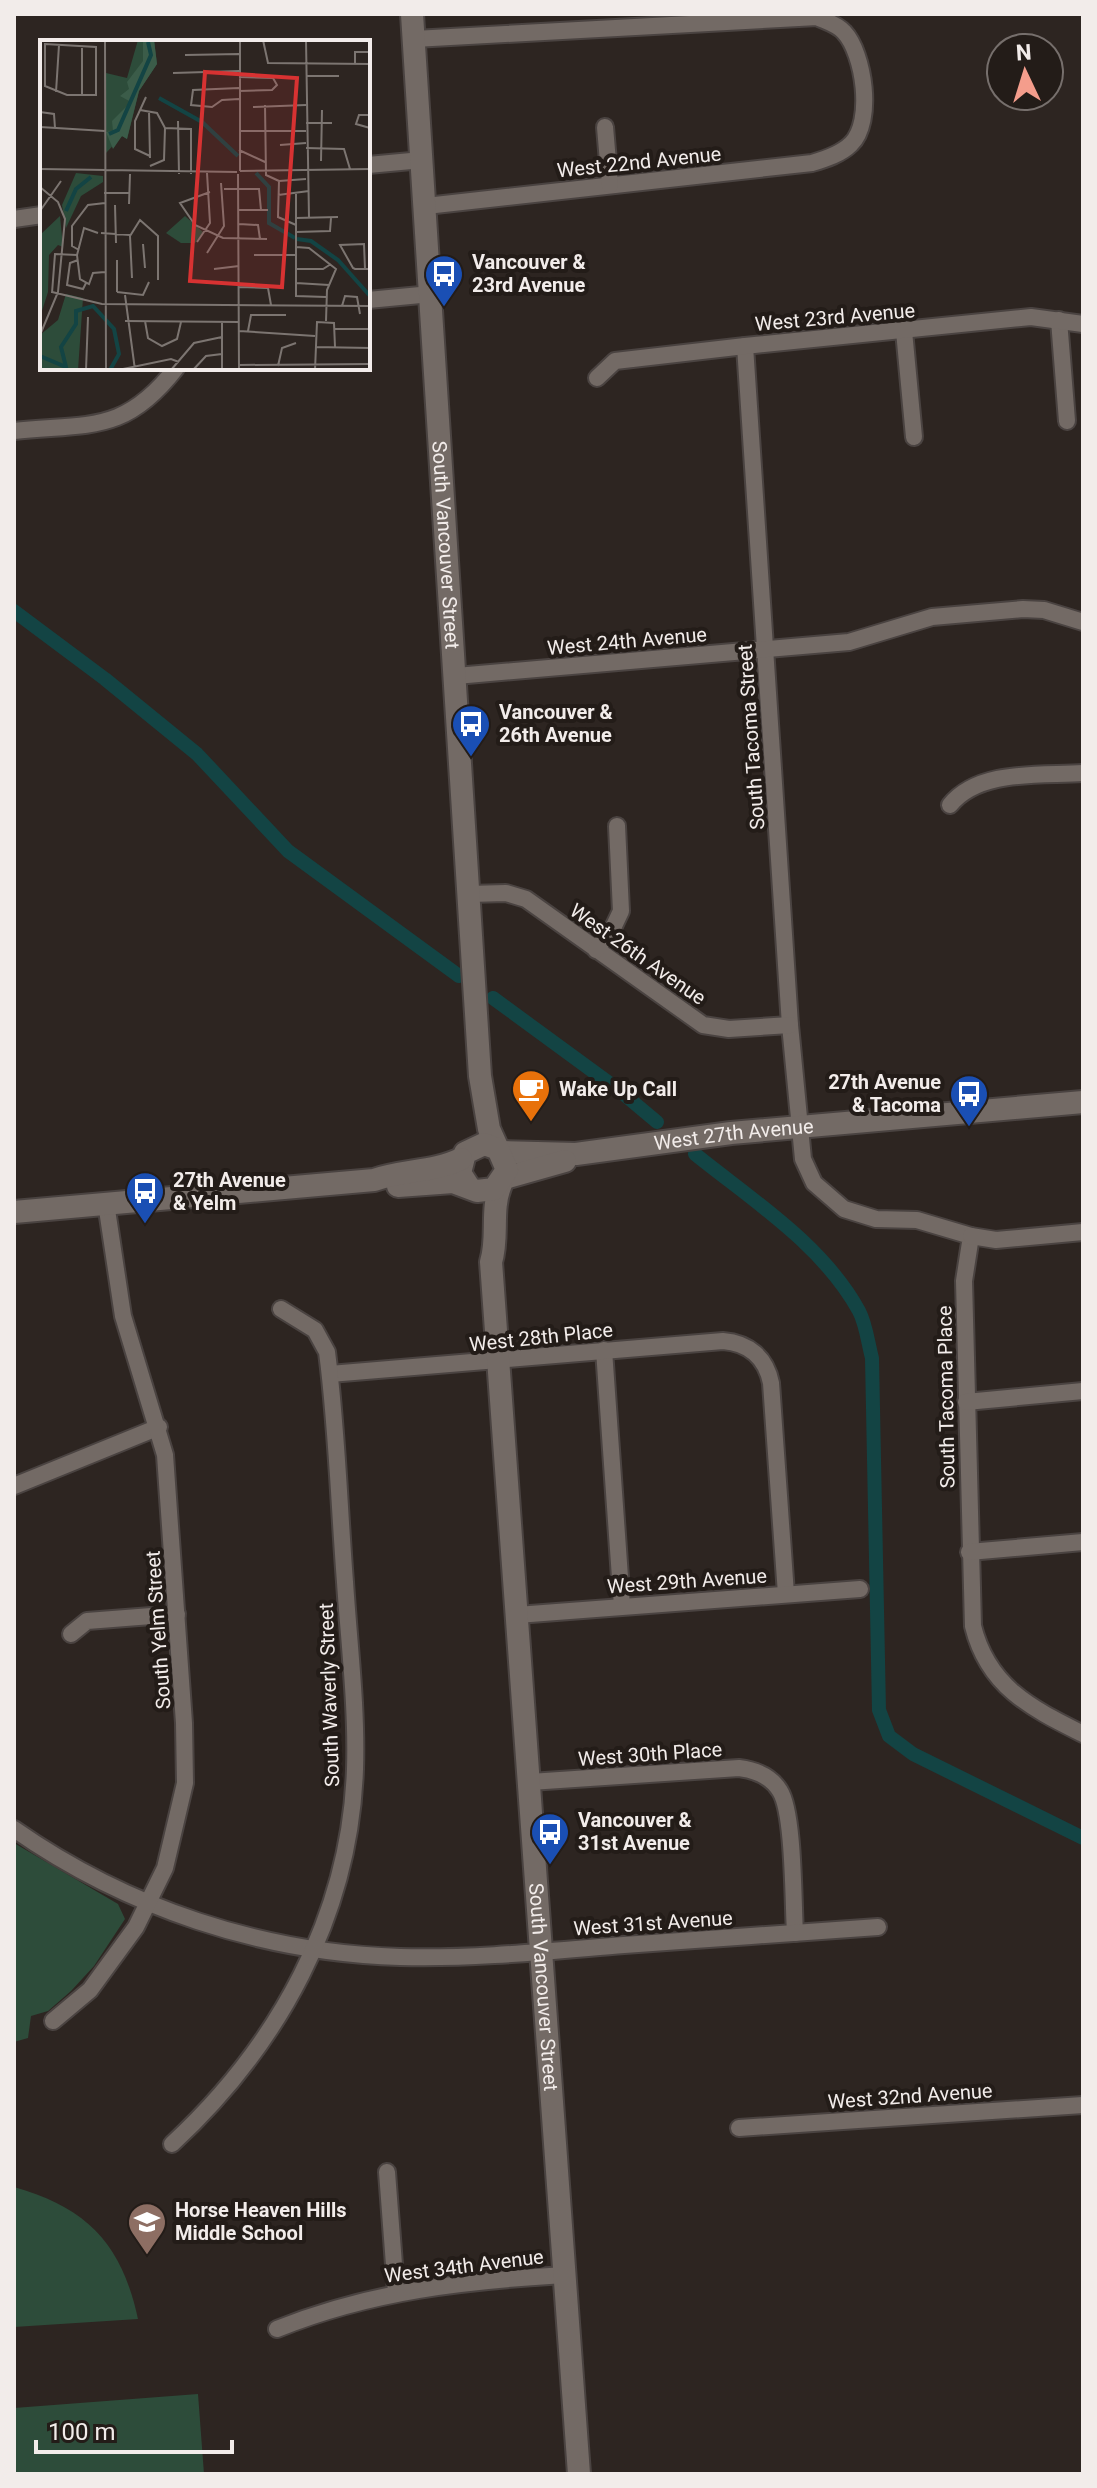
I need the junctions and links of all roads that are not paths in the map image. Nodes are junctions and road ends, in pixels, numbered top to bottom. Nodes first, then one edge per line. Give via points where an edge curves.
1 (412, 14) edge
2 (414, 39) junction
3 (605, 127) dead end
4 (422, 160) junction
5 (370, 165) edge
6 (610, 185) junction
7 (426, 206) junction
8 (40, 215) edge
9 (14, 219) edge
10 (431, 294) junction
11 (370, 300) edge
12 (1059, 320) junction
13 (1083, 324) edge
14 (904, 331) junction
15 (745, 346) junction
16 (174, 370) edge
17 (597, 378) dead end
18 (1067, 421) dead end
19 (14, 431) edge
20 (914, 437) dead end
21 (1083, 622) edge
22 (765, 649) junction
23 (456, 676) junction
24 (1083, 773) edge
25 (950, 805) dead end
26 (617, 826) dead end
27 (469, 894) junction
28 (596, 950) junction
29 (790, 1025) junction
30 (480, 1076) junction
31 (1083, 1102) edge
32 (797, 1127) junction
33 (500, 1150) junction
34 (576, 1154) junction
35 (465, 1155) junction
36 (374, 1180) junction
37 (503, 1181) junction
38 (472, 1188) junction
39 (106, 1203) junction
40 (14, 1212) edge
41 (1083, 1232) edge
42 (971, 1236) junction
43 (491, 1262) junction
44 (281, 1309) dead end
45 (604, 1350) junction
46 (499, 1362) junction
47 (330, 1374) junction
48 (1083, 1391) edge
49 (966, 1402) junction
50 (159, 1427) junction
51 (14, 1486) edge
52 (1083, 1542) edge
53 (969, 1552) junction
54 (860, 1589) dead end
55 (786, 1594) junction
56 (622, 1606) junction
57 (177, 1614) junction
58 (517, 1615) junction
59 (71, 1634) dead end
60 (1083, 1734) edge
61 (530, 1782) junction
62 (14, 1829) edge
63 (149, 1904) junction
64 (878, 1927) dead end
65 (795, 1933) junction
66 (315, 1949) junction
67 (542, 1951) junction
68 (53, 2021) dead end
69 (1083, 2105) edge
70 (739, 2128) dead end
71 (172, 2144) dead end
72 (387, 2172) dead end
73 (564, 2275) junction
74 (396, 2291) junction
75 (277, 2329) dead end
76 (579, 2474) edge

1 - 2 street, South Vancouver Street
2 - 4 street, South Vancouver Street
2 - 6 street, West 22nd Avenue via 798,15 817,17 843,30 860,62 864,99 852,144 812,163
3 - 6 street
4 - 5 street
4 - 7 street, South Vancouver Street
6 - 7 street, West 22nd Avenue
7 - 10 street, South Vancouver Street
8 - 9 street
10 - 11 street
10 - 23 street, South Vancouver Street
12 - 13 street, West 23rd Avenue
12 - 14 street, West 23rd Avenue via 1031,317
12 - 18 street
14 - 15 street, West 23rd Avenue
14 - 20 street
15 - 17 street, West 23rd Avenue via 615,361
15 - 22 street, South Tacoma Street
16 - 19 street via 145,404 117,419
21 - 22 street, West 24th Avenue via 1023,609 917,619 849,642
22 - 23 street, West 24th Avenue
22 - 29 street, South Tacoma Street
23 - 27 street, South Vancouver Street
24 - 25 street via 978,782
26 - 28 street via 621,911
27 - 28 street, West 26th Avenue via 506,893 526,899
27 - 30 street, South Vancouver Street
28 - 29 street, West 26th Avenue via 703,1025
29 - 32 street, South Tacoma Street
30 - 33 street, South Vancouver Street via 489,1129
30 - 35 street, South Vancouver Street
31 - 32 street, West 27th Avenue
32 - 34 street, West 27th Avenue
32 - 42 street via 807,1171 844,1209 876,1219 917,1220
33 - 34 street, West 27th Avenue
33 - 35 street, West 27th Avenue via 484,1144
33 - 37 street via 506,1162
34 - 37 street, West 27th Avenue via 561,1164
35 - 36 street, West 27th Avenue via 445,1167 400,1170
35 - 38 street via 460,1173
36 - 38 street, West 27th Avenue via 395,1186 453,1182
36 - 39 street, West 27th Avenue
37 - 38 street, West 27th Avenue via 486,1192
37 - 43 street, South Vancouver Street via 494,1203 496,1245
38 - 43 street, South Vancouver Street via 482,1247
39 - 40 street, West 27th Avenue
39 - 50 street, South Yelm Street via 123,1316
41 - 42 street via 996,1240
42 - 49 street, South Tacoma Place via 964,1281
43 - 46 street, South Vancouver Street
44 - 47 street, South Waverly Street via 315,1330 327,1352
45 - 46 street, West 28th Place
45 - 55 street, West 28th Place via 734,1342 765,1365 771,1383
45 - 56 street
46 - 47 street, West 28th Place
46 - 58 street, South Vancouver Street
47 - 66 street, South Waverly Street via 355,1772 341,1867
48 - 49 street
49 - 53 street, South Tacoma Place
50 - 51 street
50 - 57 street, South Yelm Street
52 - 53 street
53 - 60 street, South Tacoma Place via 973,1626 987,1665 1022,1702
54 - 55 street, West 29th Avenue
55 - 56 street, West 29th Avenue
56 - 58 street, West 29th Avenue
57 - 59 street via 87,1621
57 - 63 street, South Yelm Street via 185,1783 173,1843
58 - 61 street, South Vancouver Street
61 - 65 street, West 30th Place via 739,1768 762,1774 779,1788 787,1809
61 - 67 street, South Vancouver Street
62 - 63 street, West 31st Avenue via 76,1869
63 - 66 street, West 31st Avenue via 228,1930
63 - 68 street, South Yelm Street via 104,1975
64 - 65 street, West 31st Avenue
65 - 67 street, West 31st Avenue
66 - 67 street, West 31st Avenue via 399,1957
66 - 71 street, South Waverly Street via 266,2040 220,2098
67 - 73 street, South Vancouver Street
69 - 70 street, West 32nd Avenue
72 - 74 street
73 - 74 street, West 34th Avenue
73 - 76 street, South Vancouver Street
74 - 75 street, West 34th Avenue

